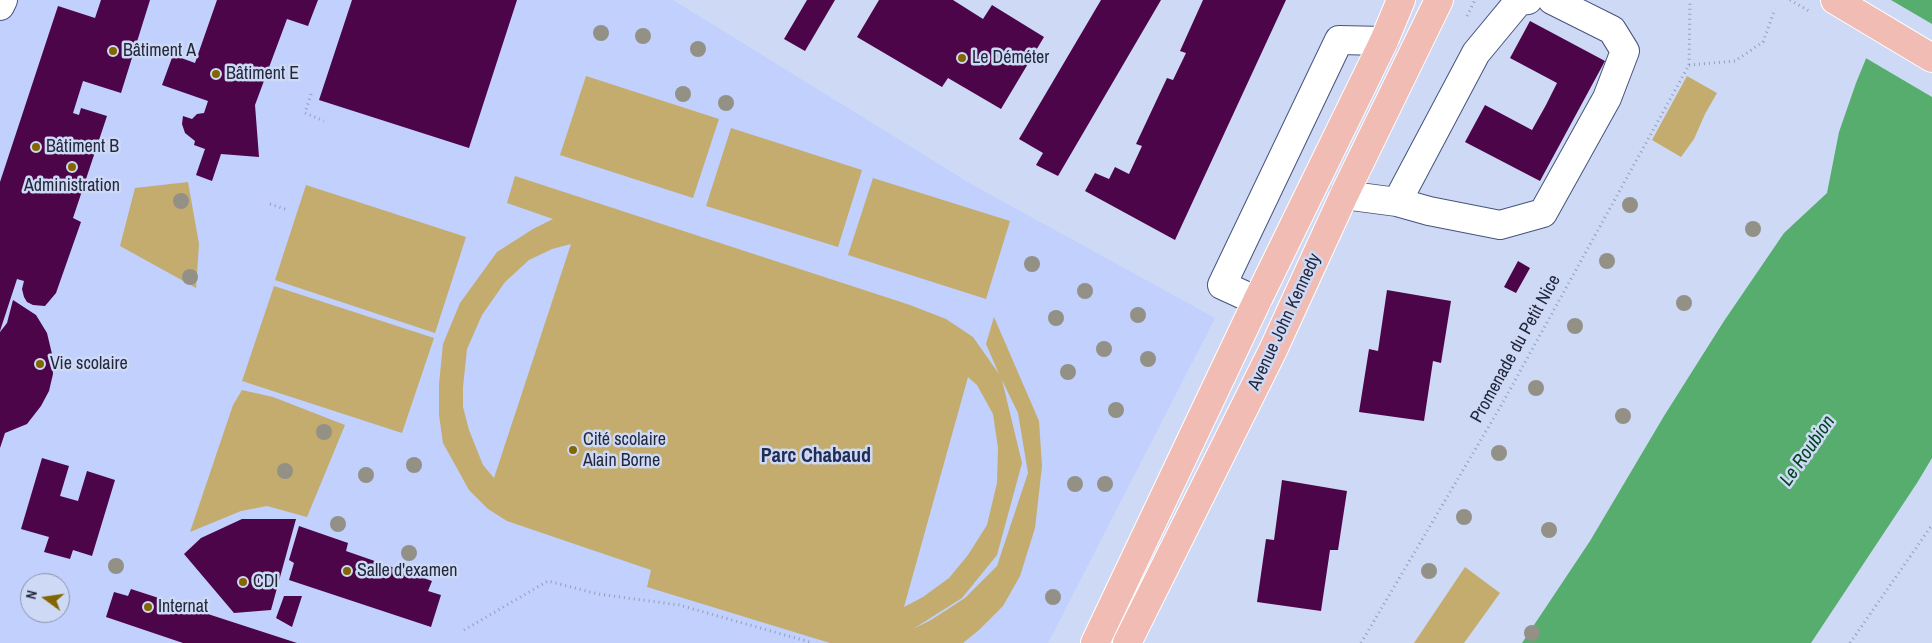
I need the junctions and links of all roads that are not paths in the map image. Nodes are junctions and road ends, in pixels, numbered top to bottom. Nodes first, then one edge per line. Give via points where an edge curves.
1 (3, 0) edge
2 (1401, 0) edge
3 (1439, 0) edge
4 (1528, 0) edge
5 (1552, 0) edge
6 (1835, 0) edge
7 (0, 6) edge
8 (1384, 42) junction
9 (1932, 58) edge
10 (1344, 195) junction
11 (1397, 202) junction
12 (1257, 301) junction
13 (1095, 643) edge
14 (1127, 643) edge

1 - 7 lane
2 - 8 main road, Avenue John Kennedy
3 - 10 main road, Avenue John Kennedy
4 - 11 lane via 1519,2 1476,53
5 - 11 lane via 1612,30 1626,51 1607,98 1543,213 1500,225
6 - 9 main road
8 - 12 main road, Avenue John Kennedy
8 - 12 lane via 1338,40 1222,285
10 - 11 lane
10 - 14 main road, Avenue John Kennedy via 1273,350
12 - 13 main road, Avenue John Kennedy

